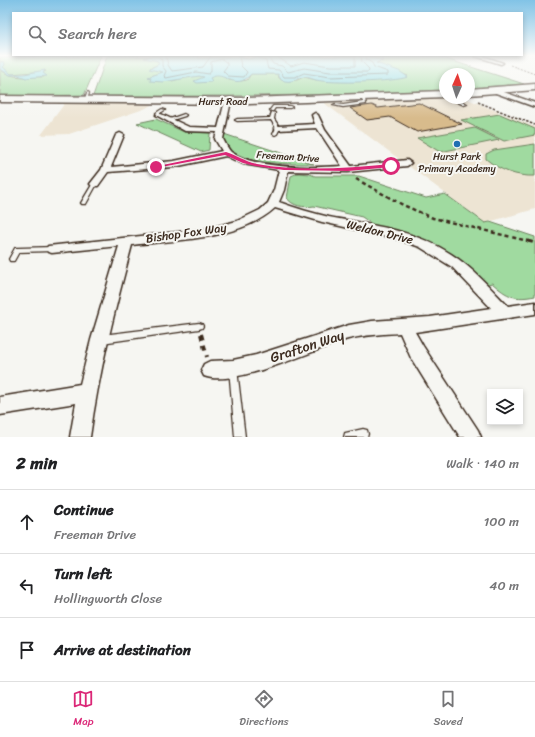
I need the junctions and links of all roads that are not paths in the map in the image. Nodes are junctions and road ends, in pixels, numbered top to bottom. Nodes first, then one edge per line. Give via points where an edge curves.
1 (535, 87) edge
2 (495, 91) junction
3 (475, 92) edge
4 (439, 95) edge
5 (360, 98) junction
6 (0, 100) edge
7 (228, 101) junction
8 (335, 105) dead end
9 (535, 105) edge
10 (290, 107) dead end
11 (161, 112) dead end
12 (184, 115) dead end
13 (315, 115) dead end
14 (272, 119) junction
15 (169, 120) junction
16 (237, 120) dead end
17 (318, 126) junction
18 (221, 130) junction
19 (276, 131) joint
20 (120, 135) dead end
21 (226, 153) junction
22 (408, 162) dead end
23 (284, 168) junction
24 (344, 169) junction
25 (105, 170) junction
26 (95, 184) joint
27 (84, 202) dead end
28 (273, 204) junction
29 (127, 241) junction
30 (52, 249) joint
31 (12, 259) dead end
32 (535, 308) edge
33 (505, 312) junction
34 (199, 326) road end
35 (405, 327) junction
36 (99, 340) junction
37 (233, 369) junction
38 (210, 370) road end
39 (87, 392) junction
40 (0, 406) edge
41 (363, 434) dead end
42 (80, 437) edge
43 (240, 437) edge
44 (349, 437) edge
45 (471, 437) edge

1 - 2 main road
2 - 3 main road
2 - 9 street
4 - 5 main road, Hurst Road
5 - 7 main road, Hurst Road
5 - 8 lane via 365,103 344,108
6 - 7 main road, Hurst Road via 86,96
7 - 18 street
10 - 14 lane via 274,107
11 - 15 street
12 - 15 lane
13 - 17 street
14 - 16 lane
14 - 19 lane
15 - 18 street via 188,129
17 - 19 street
17 - 24 street via 339,154
18 - 21 street via 219,144
20 - 25 street
21 - 23 street, Freeman Drive via 250,164
21 - 25 street via 168,165
22 - 24 street, Freeman Drive
23 - 24 street, Freeman Drive
23 - 28 street
25 - 26 street
26 - 27 lane
28 - 29 street, Bishop Fox Way via 255,218 225,229
28 - 33 street, Weldon Drive via 327,220 416,240 438,251 460,267
29 - 30 street, Bishop Fox Way
29 - 36 street
30 - 31 lane via 17,250
32 - 33 street
33 - 35 street, Grafton Way
34 - 36 lane
35 - 37 street, Grafton Way via 350,332
35 - 45 street via 417,352
36 - 39 street
37 - 38 street, Grafton Way
37 - 43 lane
39 - 40 street
39 - 42 street
41 - 44 lane

